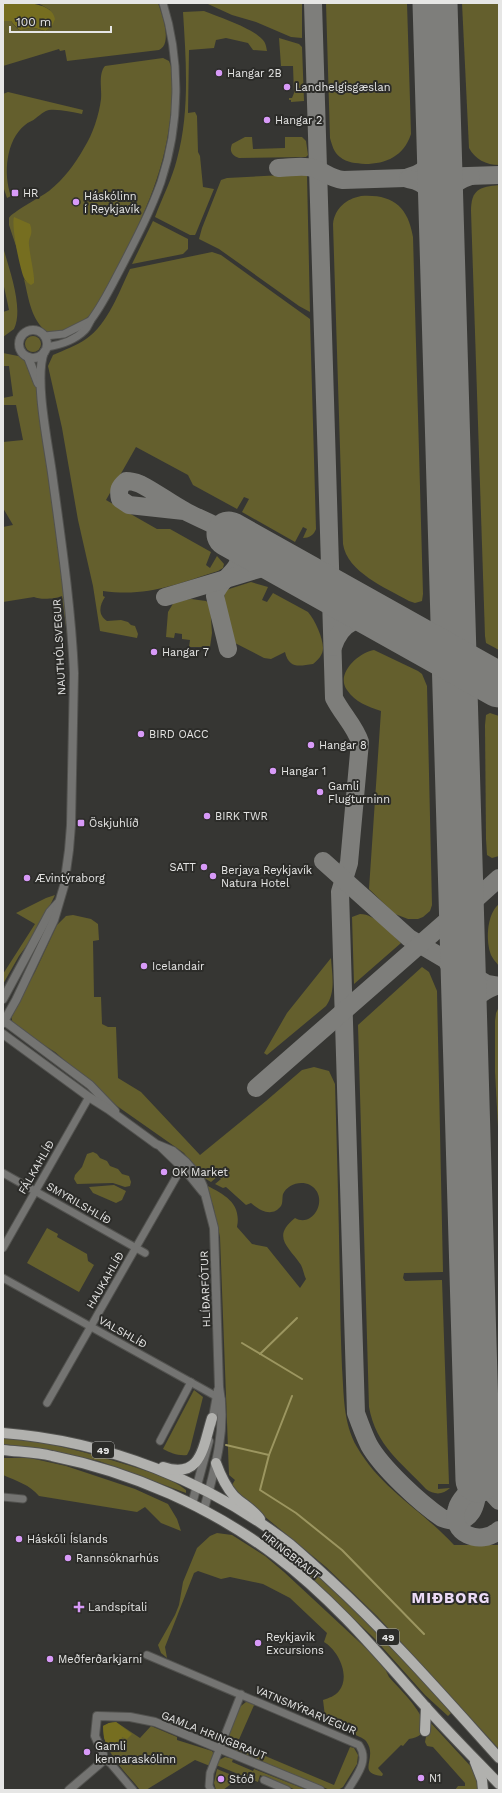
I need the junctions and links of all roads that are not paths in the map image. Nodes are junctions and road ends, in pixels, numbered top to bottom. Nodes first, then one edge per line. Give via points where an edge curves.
1 (163, 3) edge
2 (91, 321) junction
3 (45, 336) junction
4 (46, 350) junction
5 (28, 357) junction
6 (41, 391) junction
7 (59, 902) junction
8 (16, 975) junction
9 (3, 990) edge
10 (3, 999) edge
11 (3, 1021) edge
12 (3, 1034) edge
13 (89, 1097) junction
14 (122, 1119) junction
15 (160, 1146) junction
16 (182, 1167) junction
17 (3, 1173) edge
18 (35, 1190) junction
19 (204, 1192) junction
20 (3, 1248) edge
21 (136, 1248) junction
22 (145, 1253) dead end
23 (3, 1278) edge
24 (91, 1327) junction
25 (191, 1382) junction
26 (219, 1398) junction
27 (47, 1403) dead end
28 (212, 1418) junction
29 (3, 1433) edge
30 (160, 1441) dead end
31 (3, 1450) edge
32 (132, 1460) junction
33 (216, 1463) junction
34 (198, 1487) junction
35 (209, 1492) junction
36 (3, 1497) edge
37 (23, 1499) dead end
38 (192, 1504) junction
39 (204, 1509) junction
40 (266, 1526) junction
41 (147, 1654) dead end
42 (241, 1694) junction
43 (426, 1707) junction
44 (425, 1730) dead end
45 (218, 1749) junction
46 (473, 1756) junction
47 (498, 1756) edge
48 (103, 1758) junction
49 (264, 1780) dead end
50 (499, 1784) edge
51 (69, 1790) edge
52 (132, 1790) edge
53 (211, 1790) edge
54 (287, 1790) edge
55 (320, 1790) edge
56 (348, 1790) edge
57 (483, 1790) edge

1 - 2 street via 176,76 176,103 168,152 161,182 145,222
2 - 3 street via 64,334
2 - 4 street via 86,329 70,340
3 - 4 street
3 - 5 street via 34,330 22,335 20,348
4 - 5 street via 37,357
4 - 6 street, NAUTHÓLSVEGUR via 41,359
5 - 6 street, NAUTHÓLSVEGUR
6 - 7 street, NAUTHÓLSVEGUR via 71,626 73,667 70,841 64,886
7 - 8 street, NAUTHÓLSVEGUR via 50,912
7 - 11 street, NAUTHÓLSVEGUR via 54,920 16,1000
8 - 9 street
8 - 10 street, NAUTHÓLSVEGUR
11 - 14 street, HLÍÐARFÓTUR via 90,1085
12 - 13 street, HLÍÐARFÓTUR
13 - 14 street, HLÍÐARFÓTUR
13 - 18 street, FÁLKAHLÍÐ
14 - 15 street, HLÍÐARFÓTUR
15 - 16 street, HLÍÐARFÓTUR
15 - 19 street, HLÍÐARFÓTUR via 173,1150 186,1162 199,1177
16 - 19 street, HLÍÐARFÓTUR
16 - 21 street, HAUKAHLÍÐ
17 - 18 street, SMYRILSHLÍÐ
18 - 20 street, FÁLKAHLÍÐ
18 - 21 street, SMYRILSHLÍÐ
19 - 26 street, HLÍÐARFÓTUR via 214,1228
21 - 22 street, SMYRILSHLÍÐ
21 - 24 street, HAUKAHLÍÐ
23 - 24 street, VALSHLÍÐ
24 - 25 street, VALSHLÍÐ
24 - 27 street, HAUKAHLÍÐ
25 - 26 street, VALSHLÍÐ
25 - 30 street
26 - 28 street, HLÍÐARFÓTUR
26 - 33 street, HLÍÐARFÓTUR via 222,1419
28 - 32 main road via 199,1460 190,1468 175,1470
28 - 34 street, HLÍÐARFÓTUR via 209,1446
29 - 32 main road, HRINGBRAUT / 49 via 67,1441
31 - 38 main road, HRINGBRAUT / 49 via 51,1455 86,1463
32 - 34 main road, HRINGBRAUT / 49
33 - 35 street, HLÍÐARFÓTUR
33 - 40 main road via 234,1496
34 - 35 main road, HRINGBRAUT / 49
34 - 38 street, HLÍÐARFÓTUR
35 - 39 street, HLÍÐARFÓTUR
35 - 40 main road, HRINGBRAUT / 49
36 - 37 street
38 - 39 main road, HRINGBRAUT / 49
39 - 43 main road, HRINGBRAUT / 49 via 277,1557 314,1588 355,1626
40 - 47 main road, HRINGBRAUT / 49 via 368,1614
41 - 42 street, VATNSMÝRARVEGUR
42 - 45 street, VATNSMÝRARVEGUR
42 - 56 street, VATNSMÝRARVEGUR via 359,1745 363,1750 364,1761
43 - 44 main road
43 - 46 main road, HRINGBRAUT / 49
45 - 48 street, GAMLA HRINGBRAUT via 143,1719 97,1716 95,1736
45 - 53 street, VATNSMÝRARVEGUR via 210,1773
45 - 55 street, GAMLA HRINGBRAUT
46 - 50 main road, HRINGBRAUT / 49
46 - 57 main road via 481,1776
48 - 51 street via 101,1764
48 - 52 street
49 - 54 street

